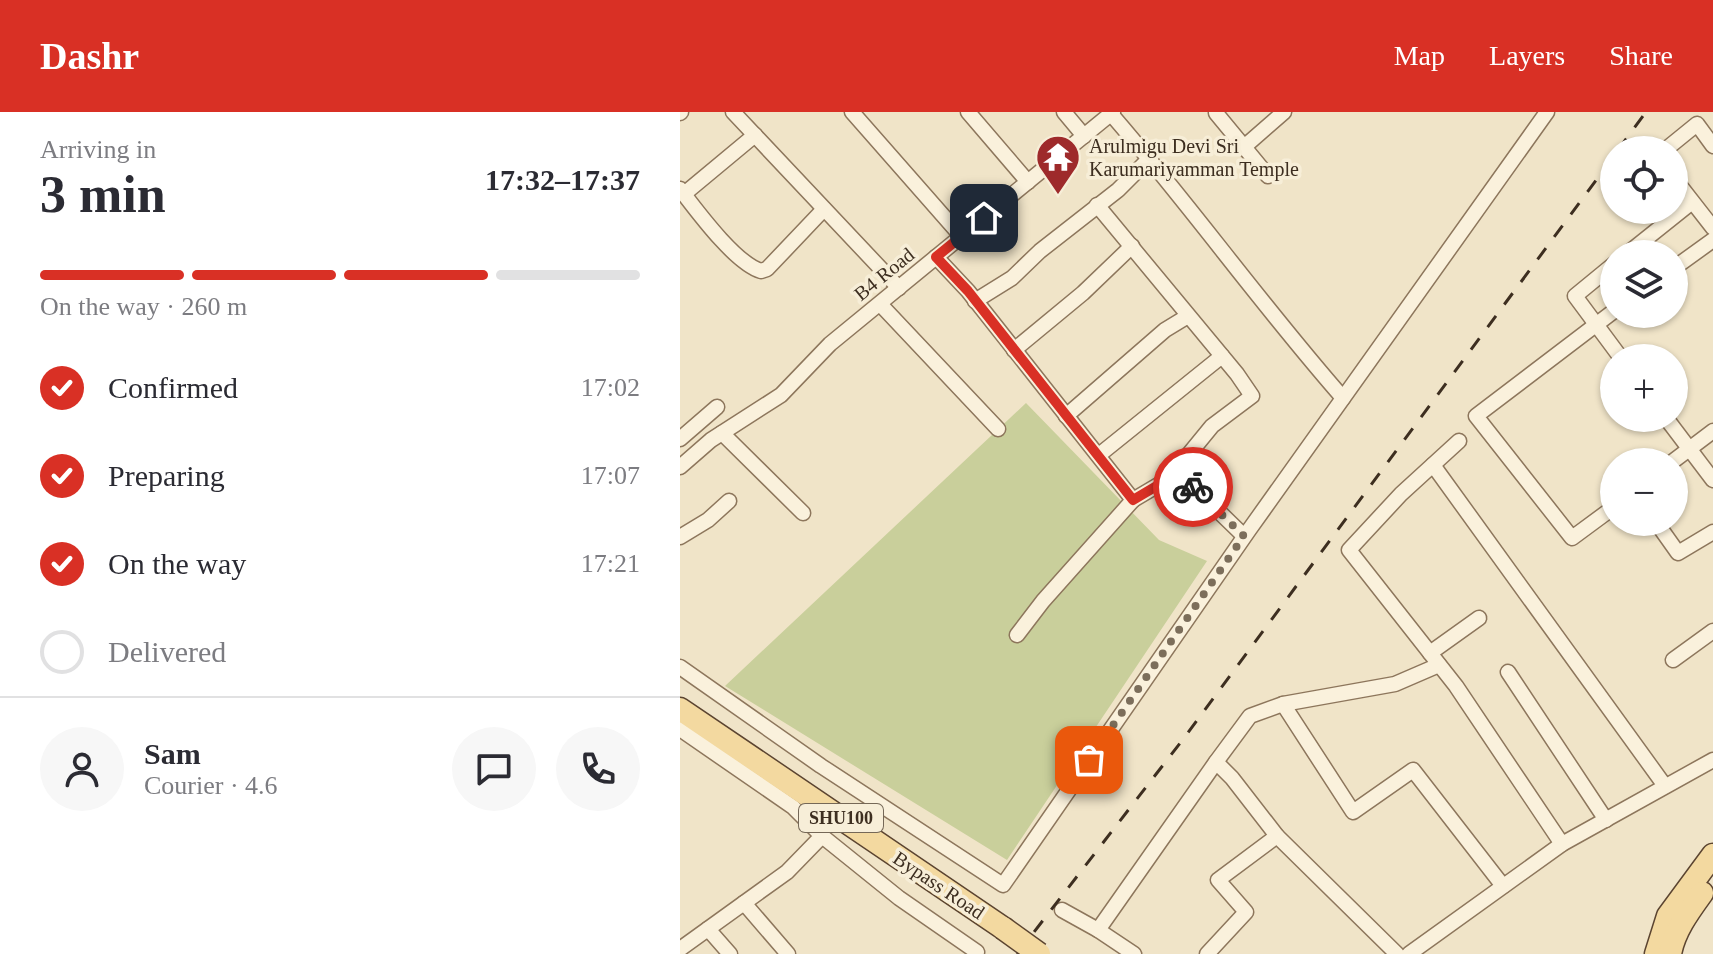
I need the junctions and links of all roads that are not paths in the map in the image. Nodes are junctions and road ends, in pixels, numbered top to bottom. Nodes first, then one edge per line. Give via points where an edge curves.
1 (733, 112) edge
2 (852, 112) edge
3 (968, 112) edge
4 (1064, 112) edge
5 (1259, 112) edge
6 (1284, 112) edge
7 (1547, 112) edge
8 (1112, 113) edge
9 (1216, 113) edge
10 (1269, 125) junction
11 (755, 135) junction
12 (1084, 136) junction
13 (1682, 136) edge
14 (1713, 146) edge
15 (1244, 147) junction
16 (1150, 158) junction
17 (1268, 176) dead end
18 (1028, 182) junction
19 (682, 191) edge
20 (1688, 197) edge
21 (1692, 202) junction
22 (1097, 205) junction
23 (824, 209) junction
24 (1713, 228) edge
25 (961, 236) junction
26 (1644, 240) edge
27 (1713, 240) edge
28 (1132, 246) junction
29 (936, 257) junction
30 (1688, 258) edge
31 (1600, 275) edge
32 (899, 288) junction
33 (975, 301) junction
34 (880, 304) junction
35 (1188, 316) junction
36 (1600, 321) edge
37 (1596, 324) junction
38 (1611, 344) edge
39 (1014, 350) junction
40 (1222, 356) junction
41 (1343, 398) junction
42 (717, 407) dead end
43 (1066, 416) junction
44 (998, 429) dead end
45 (1713, 431) edge
46 (1676, 432) edge
47 (722, 433) junction
48 (680, 439) edge
49 (1459, 441) dead end
50 (1689, 449) junction
51 (1099, 455) junction
52 (1433, 465) junction
53 (680, 467) edge
54 (1176, 470) junction
55 (1713, 480) edge
56 (1133, 500) junction
57 (729, 501) dead end
58 (803, 513) dead end
59 (1600, 517) edge
60 (1713, 532) edge
61 (1244, 536) junction
62 (1666, 536) edge
63 (680, 537) edge
64 (1479, 618) dead end
65 (1713, 631) edge
66 (1017, 635) dead end
67 (1434, 659) junction
68 (1673, 660) dead end
69 (680, 667) edge
70 (1508, 672) dead end
71 (1283, 704) junction
72 (680, 709) edge
73 (680, 729) edge
74 (1713, 760) edge
75 (1216, 762) junction
76 (1665, 786) junction
77 (1606, 820) junction
78 (822, 836) junction
79 (1277, 836) junction
80 (1562, 844) junction
81 (1713, 855) edge
82 (1713, 879) edge
83 (1503, 886) junction
84 (744, 903) junction
85 (1062, 910) dead end
86 (708, 929) junction
87 (1098, 930) junction
88 (680, 949) edge
89 (977, 952) dead end
90 (730, 954) edge
91 (788, 954) edge
92 (1039, 954) edge
93 (1134, 954) edge
94 (1207, 954) edge
95 (1397, 954) edge
96 (1409, 954) edge
97 (1656, 954) edge
98 (1670, 954) edge

1 - 11 street
2 - 25 street
3 - 18 street
4 - 12 street
5 - 10 street
6 - 10 street
7 - 41 street
8 - 12 street, B4 Road
8 - 16 street
9 - 15 street
10 - 15 street
11 - 19 street
11 - 23 street
12 - 18 street, B4 Road
13 - 14 street via 1697,124
15 - 17 street
16 - 22 street
16 - 41 street
18 - 25 street, B4 Road
19 - 23 street via 712,230 761,271
20 - 21 street
21 - 24 street
21 - 26 street
22 - 28 street
22 - 33 street via 1012,278
23 - 32 street
25 - 29 street, B4 Road
27 - 30 street
28 - 35 street
28 - 39 street
29 - 32 street, B4 Road
29 - 33 street
31 - 37 street via 1575,296
32 - 34 street, B4 Road
33 - 39 street
34 - 44 street
34 - 47 street, B4 Road via 830,344 781,395
35 - 40 street
35 - 43 street
36 - 37 street
37 - 38 street
37 - 59 street via 1476,416 1572,538
39 - 43 street
40 - 51 street
40 - 54 street via 1252,396 1212,426
41 - 61 street
42 - 48 street
43 - 51 street
45 - 50 street
46 - 50 street
47 - 53 street, B4 Road
47 - 58 street
49 - 52 street
50 - 55 street
51 - 56 street
52 - 67 street via 1349,550
52 - 76 street
54 - 56 street
54 - 61 street
56 - 66 street
57 - 63 street
60 - 62 street via 1678,553
61 - 69 street via 1003,885
64 - 67 street
65 - 68 street
67 - 71 street via 1395,684
67 - 80 street
70 - 77 street
71 - 75 street via 1250,716
71 - 83 street via 1353,812 1413,770
72 - 92 main road, Bypass Road / SHU100, bridge
73 - 78 street via 793,807
74 - 76 street
75 - 79 street
75 - 87 street
76 - 77 street
77 - 80 street
78 - 84 street via 787,872
78 - 89 street
79 - 94 street via 1218,880 1246,912
79 - 95 street
80 - 83 street
81 - 97 main road via 1668,916
82 - 98 main road via 1690,908
83 - 96 street
84 - 86 street
84 - 91 street
85 - 87 street
86 - 88 street
86 - 90 street
87 - 93 street

